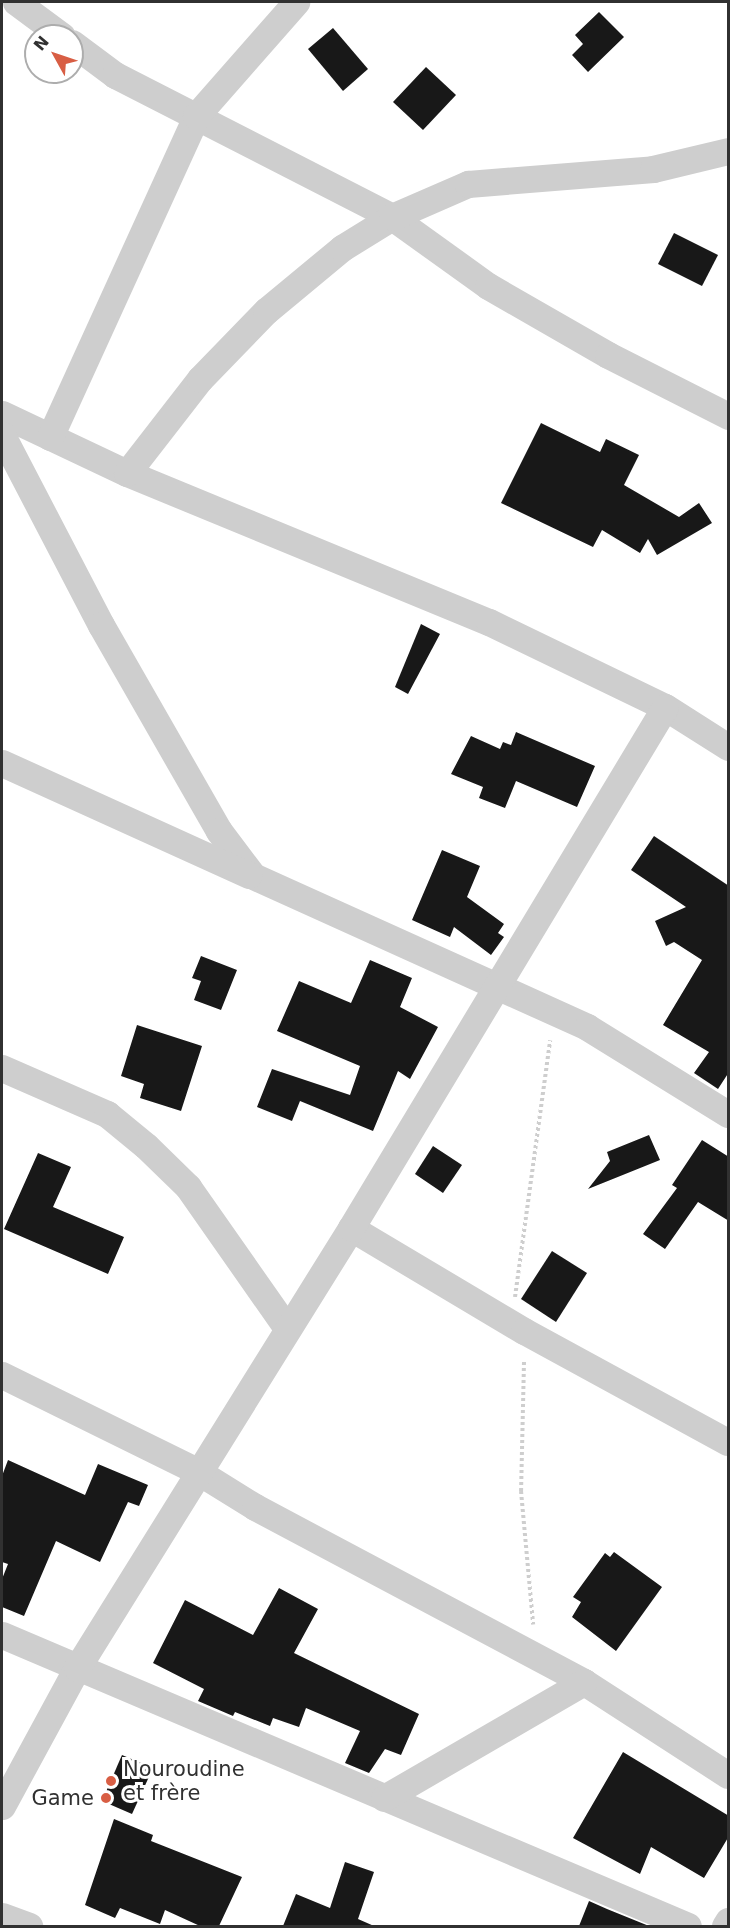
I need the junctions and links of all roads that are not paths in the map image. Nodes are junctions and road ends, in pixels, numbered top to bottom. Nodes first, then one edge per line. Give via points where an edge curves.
1 (16, 2) edge
2 (296, 2) edge
3 (46, 24) edge
4 (84, 52) edge
5 (196, 116) junction
6 (729, 151) edge
7 (392, 217) junction
8 (2, 414) edge
9 (729, 416) edge
10 (2, 435) edge
11 (50, 437) junction
12 (126, 473) junction
13 (665, 707) junction
14 (729, 747) edge
15 (2, 763) edge
16 (253, 876) junction
17 (494, 988) junction
18 (2, 1068) edge
19 (729, 1114) edge
20 (351, 1228) junction
21 (286, 1328) junction
22 (2, 1375) edge
23 (729, 1442) edge
24 (198, 1471) junction
25 (2, 1635) edge
26 (77, 1668) junction
27 (584, 1682) junction
28 (729, 1775) edge
29 (384, 1798) junction
30 (2, 1806) edge
31 (2, 1916) edge
32 (729, 1921) edge
33 (29, 1926) edge
34 (688, 1926) edge
35 (725, 1926) edge

1 - 3 street
2 - 5 street
4 - 5 street via 115,75
5 - 7 street
5 - 11 street
6 - 7 street via 653,169 468,184
7 - 9 street via 488,286 608,355
7 - 12 street via 342,248 266,311 200,379
8 - 11 street
10 - 16 street via 112,646 219,831
11 - 12 street
12 - 13 street via 489,622
13 - 14 street
13 - 17 street
15 - 16 street
16 - 17 street
17 - 19 street via 587,1027
17 - 20 street
18 - 21 street via 107,1114 146,1146 188,1187
20 - 21 street
20 - 23 street via 524,1331
21 - 24 street
22 - 24 street
24 - 26 street
24 - 27 street via 265,1513
25 - 26 street
26 - 29 street
26 - 30 street
27 - 28 street
27 - 29 street
29 - 34 street
31 - 33 street
32 - 35 street

